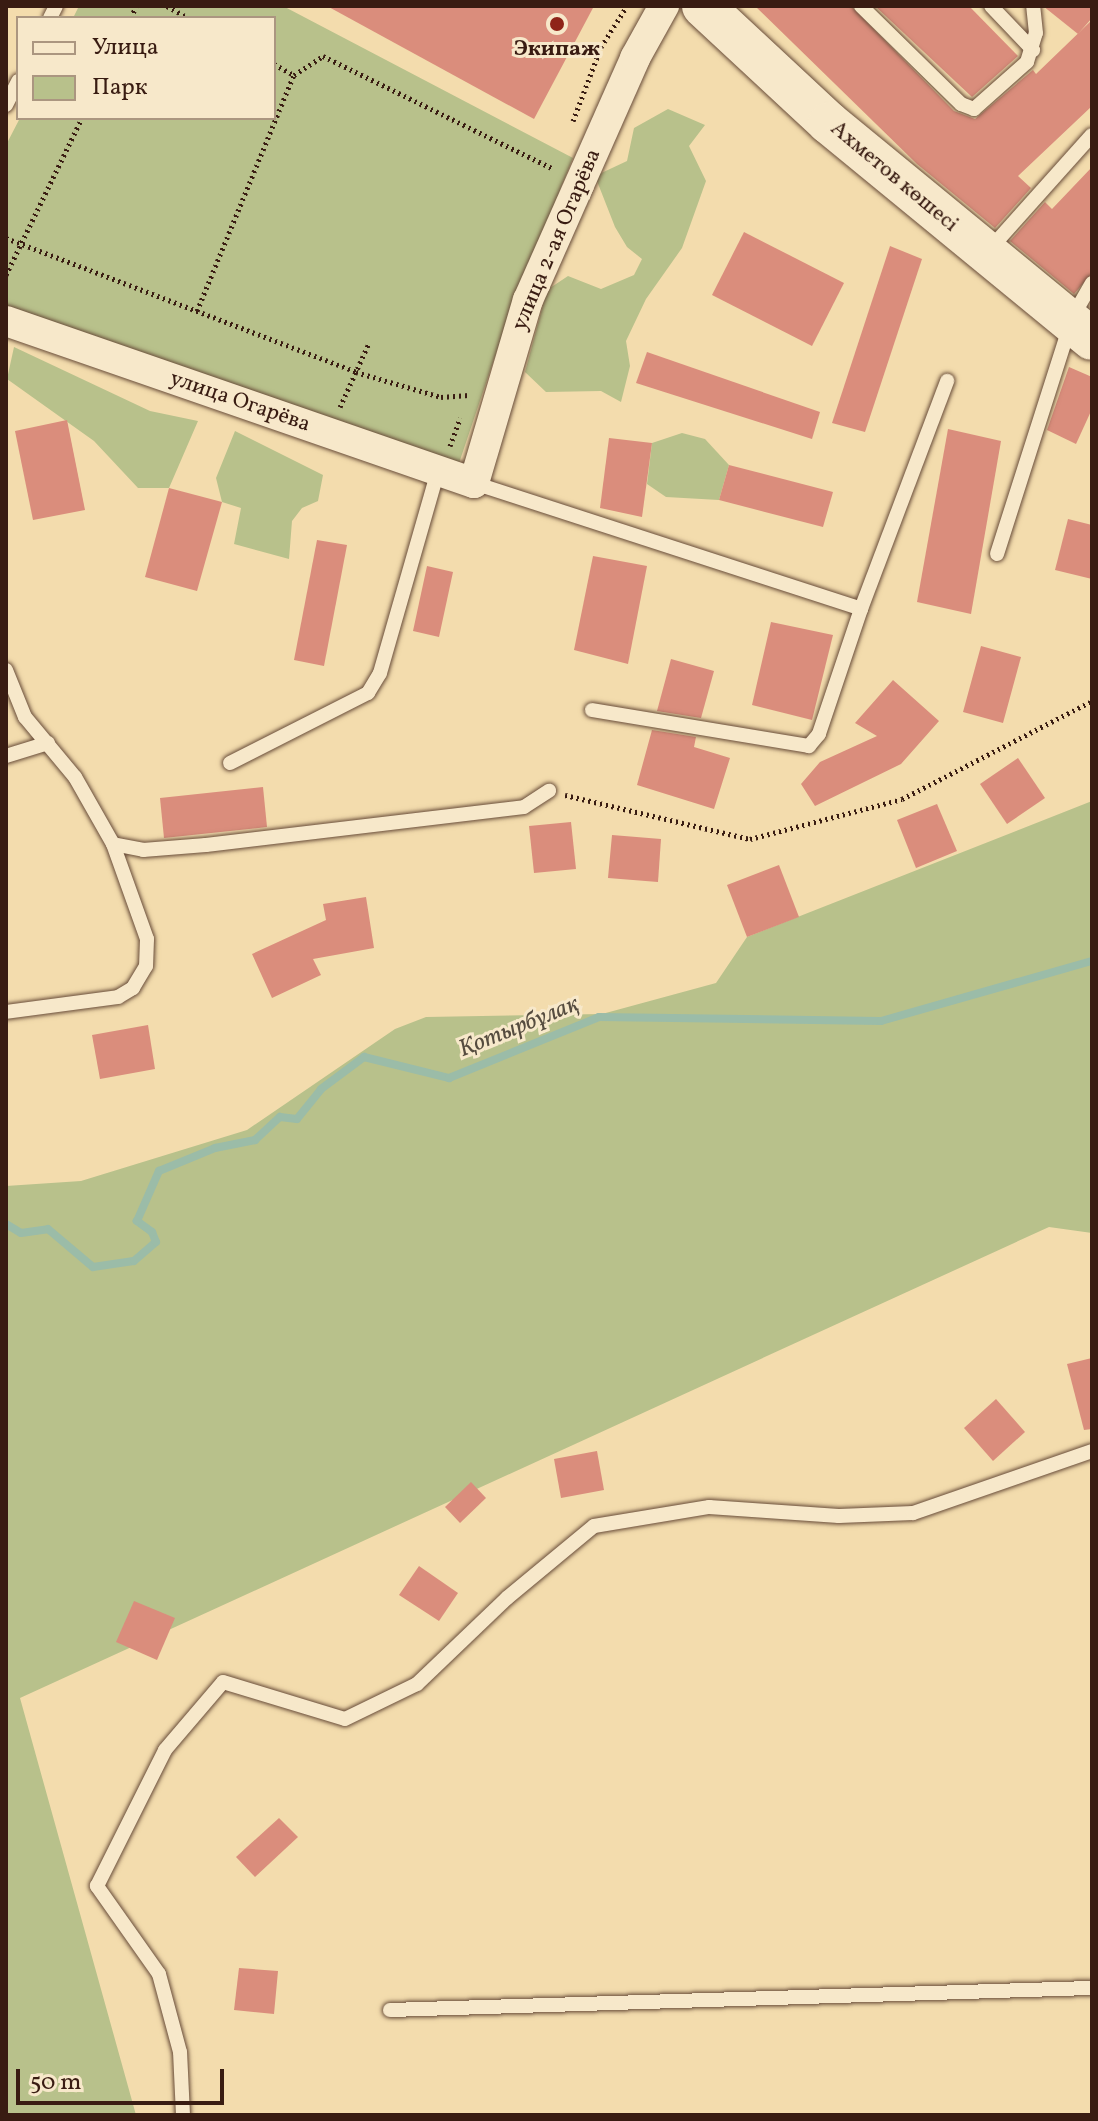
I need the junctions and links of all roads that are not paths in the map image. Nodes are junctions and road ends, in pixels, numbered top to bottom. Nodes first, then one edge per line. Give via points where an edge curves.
1 (664, 6) edge
2 (703, 6) edge
3 (861, 6) edge
4 (991, 6) edge
5 (1033, 6) edge
6 (1033, 50) junction
7 (16, 85) edge
8 (6, 105) edge
9 (1092, 135) edge
10 (985, 253) junction
11 (1092, 283) edge
12 (6, 321) edge
13 (1082, 331) edge
14 (947, 381) dead end
15 (438, 471) junction
16 (474, 483) junction
17 (997, 554) dead end
18 (861, 609) junction
19 (6, 670) edge
20 (592, 710) dead end
21 (48, 743) junction
22 (6, 756) edge
23 (230, 763) dead end
24 (549, 791) road end
25 (113, 844) junction
26 (6, 1012) edge
27 (1092, 1451) edge
28 (1092, 1988) edge
29 (390, 2010) dead end
30 (183, 2115) edge

1 - 16 street, улица 2-ая Огарёва via 635,58 528,300
2 - 10 main road, Ахметов көшесі via 829,123
3 - 6 lane via 968,108 982,104
4 - 6 lane
5 - 6 lane
7 - 8 lane
9 - 10 lane
10 - 13 main road, Ахметов көшесі
11 - 13 lane
12 - 15 street, улица Огарёва
13 - 17 lane
14 - 18 lane
15 - 16 street, улица Огарёва
15 - 23 lane via 380,673 368,693
16 - 18 lane
18 - 20 lane via 819,734 809,746
19 - 21 lane via 25,717
21 - 22 lane
21 - 25 lane via 75,777
24 - 25 lane via 524,807 206,845 143,850
25 - 26 lane via 147,939 146,966 133,988 118,997
27 - 30 lane via 913,1513 839,1516 709,1507 594,1526 507,1598 417,1684 345,1719 223,1682 165,1750 97,1886 159,1974 180,2052
28 - 29 lane

